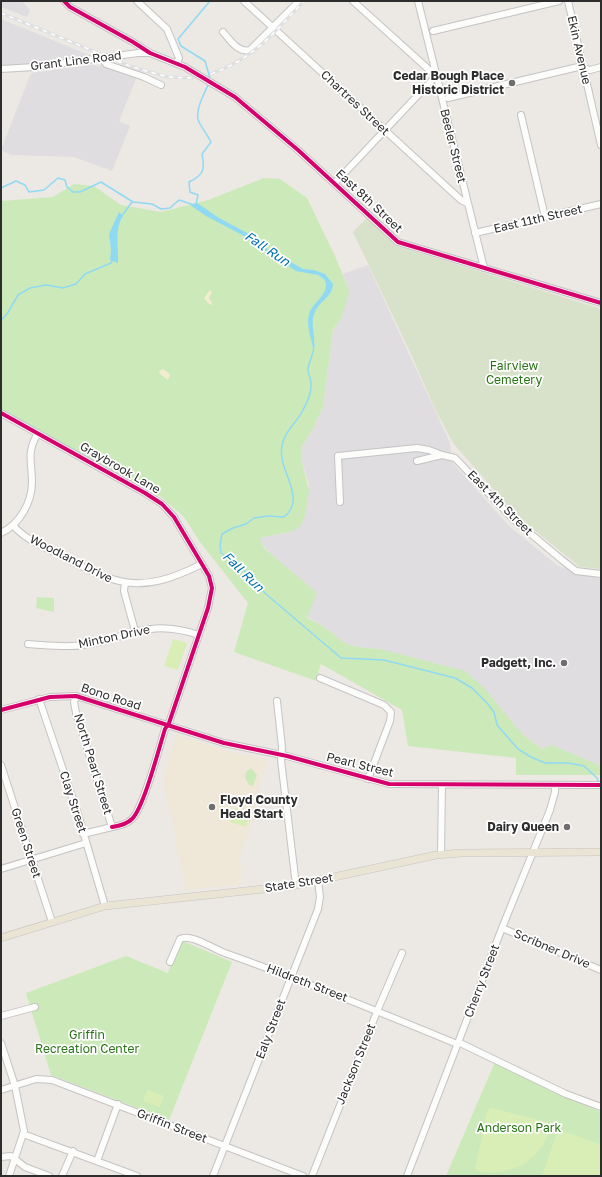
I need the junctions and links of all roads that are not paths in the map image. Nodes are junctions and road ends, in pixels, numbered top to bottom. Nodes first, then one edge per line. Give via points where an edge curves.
1 (64, 1) edge
2 (137, 1) edge
3 (244, 1) edge
4 (299, 1) edge
5 (352, 1) edge
6 (418, 1) edge
7 (559, 1) edge
8 (568, 1) edge
9 (274, 28) junction
10 (433, 31) dead end
11 (223, 32) dead end
12 (150, 53) junction
13 (104, 58) junction
14 (177, 63) junction
15 (601, 67) edge
16 (584, 68) junction
17 (1, 69) edge
18 (436, 76) junction
19 (161, 84) dead end
20 (448, 98) dead end
21 (522, 115) dead end
22 (385, 130) junction
23 (601, 145) edge
24 (335, 183) junction
25 (467, 203) junction
26 (601, 204) edge
27 (545, 217) junction
28 (475, 233) junction
29 (484, 268) junction
30 (601, 303) edge
31 (1, 413) edge
32 (38, 434) junction
33 (442, 455) junction
34 (417, 461) dead end
35 (340, 502) dead end
36 (14, 525) junction
37 (1, 533) edge
38 (202, 564) junction
39 (601, 574) edge
40 (125, 583) junction
41 (135, 631) junction
42 (199, 635) junction
43 (28, 644) dead end
44 (320, 678) dead end
45 (76, 696) junction
46 (39, 699) junction
47 (277, 700) dead end
48 (1, 710) edge
49 (168, 726) junction
50 (280, 755) junction
51 (1, 765) edge
52 (368, 779) junction
53 (442, 785) junction
54 (601, 785) edge
55 (555, 786) junction
56 (112, 827) junction
57 (83, 834) junction
58 (86, 843) junction
59 (533, 852) junction
60 (601, 852) edge
61 (441, 854) junction
62 (32, 860) junction
63 (1, 869) edge
64 (318, 881) junction
65 (297, 884) junction
66 (105, 906) junction
67 (52, 922) junction
68 (502, 928) junction
69 (1, 938) edge
70 (402, 953) dead end
71 (170, 962) dead end
72 (601, 970) edge
73 (292, 976) junction
74 (35, 1007) dead end
75 (377, 1011) junction
76 (1, 1016) edge
77 (1, 1043) edge
78 (458, 1043) junction
79 (15, 1086) junction
80 (1, 1090) edge
81 (118, 1104) junction
82 (601, 1107) edge
83 (24, 1134) junction
84 (225, 1146) junction
85 (73, 1152) junction
86 (1, 1157) edge
87 (15, 1159) junction
88 (97, 1160) junction
89 (9, 1176) edge
90 (48, 1176) edge
91 (62, 1176) edge
92 (137, 1176) edge
93 (213, 1176) edge
94 (303, 1176) edge
95 (312, 1176) edge
96 (407, 1176) edge

1 - 12 street via 70,7
2 - 14 street via 167,29 179,58
3 - 9 street, Chartres Street
4 - 9 street
5 - 18 street
6 - 18 street, Beeler Street
7 - 10 street
8 - 16 street, Ekin Avenue
9 - 11 street via 250,50 244,51
9 - 22 street, Chartres Street
12 - 13 street, Grant Line Road
12 - 14 street, East 8th Street
13 - 17 street, Grant Line Road via 35,68
13 - 19 street via 106,64
14 - 24 street, East 8th Street via 235,97
15 - 16 street via 590,70
16 - 20 street via 578,66
16 - 23 street, Ekin Avenue
18 - 22 street
18 - 25 street, Beeler Street
21 - 27 street
22 - 24 street
22 - 25 street, Chartres Street
24 - 29 street, East 8th Street via 398,242
25 - 28 street, Beeler Street
26 - 27 street, East 11th Street
27 - 28 street, East 11th Street
28 - 29 street, Beeler Street
29 - 30 street, East 8th Street
31 - 32 street, Graybrook Lane
32 - 36 street via 30,451 31,493 22,515
32 - 38 street, Graybrook Lane via 162,504 179,524
33 - 34 street
33 - 35 street, East 4th Street via 418,448 338,456
33 - 39 street, East 4th Street via 458,460 512,519 572,568 581,572
36 - 37 street
36 - 40 street, Woodland Drive via 20,532 71,561 109,579
38 - 40 street, Woodland Drive via 159,581
38 - 42 street, Graybrook Lane via 209,576 212,594
40 - 41 street via 124,591
41 - 42 street, Minton Drive via 164,627
41 - 43 street, Minton Drive via 82,645
42 - 49 street, Graybrook Lane
44 - 52 street via 384,705 391,712
45 - 46 street, Bono Road
45 - 49 street, Bono Road
45 - 56 street, North Pearl Street via 76,713
46 - 48 street, Bono Road
46 - 57 street, Clay Street
47 - 50 street via 281,735
49 - 50 street, Pearl Street via 226,744
49 - 56 street, Graybrook Lane via 137,813 125,824
50 - 52 street, Pearl Street
50 - 65 street
51 - 62 street, Green Street
52 - 53 street, Pearl Street via 389,784
53 - 55 street, Pearl Street
53 - 61 street
54 - 55 street, Pearl Street
55 - 59 street, Cherry Street via 553,802
56 - 57 street, North Pearl Street
57 - 58 street, Clay Street
58 - 62 street
58 - 66 street, Clay Street
59 - 60 main road, State Street
59 - 61 main road, State Street
59 - 68 street, Cherry Street
61 - 64 main road, State Street
62 - 63 street
62 - 67 street, Green Street
64 - 65 main road, State Street
64 - 73 street, Ealy Street via 318,909
65 - 66 main road, State Street
66 - 67 main road, State Street
67 - 69 main road, State Street
68 - 72 street, Scribner Drive
68 - 78 street, Cherry Street
70 - 75 street, Jackson Street
71 - 73 street, Hildreth Street via 179,940 188,937 218,951
73 - 75 street, Hildreth Street
73 - 84 street, Ealy Street
74 - 76 street
75 - 78 street, Hildreth Street
75 - 95 street, Jackson Street
77 - 79 street
78 - 82 street, Hildreth Street via 566,1094
78 - 96 street, Cherry Street
79 - 80 street
79 - 81 street, Griffin Street via 41,1078
79 - 83 street
81 - 84 street, Griffin Street
81 - 88 street
83 - 85 street
83 - 87 street
84 - 93 street, Ealy Street
84 - 94 street, Griffin Street
85 - 88 street
85 - 91 street
86 - 87 street via 9,1155
87 - 89 street
87 - 90 street via 25,1167
88 - 92 street

